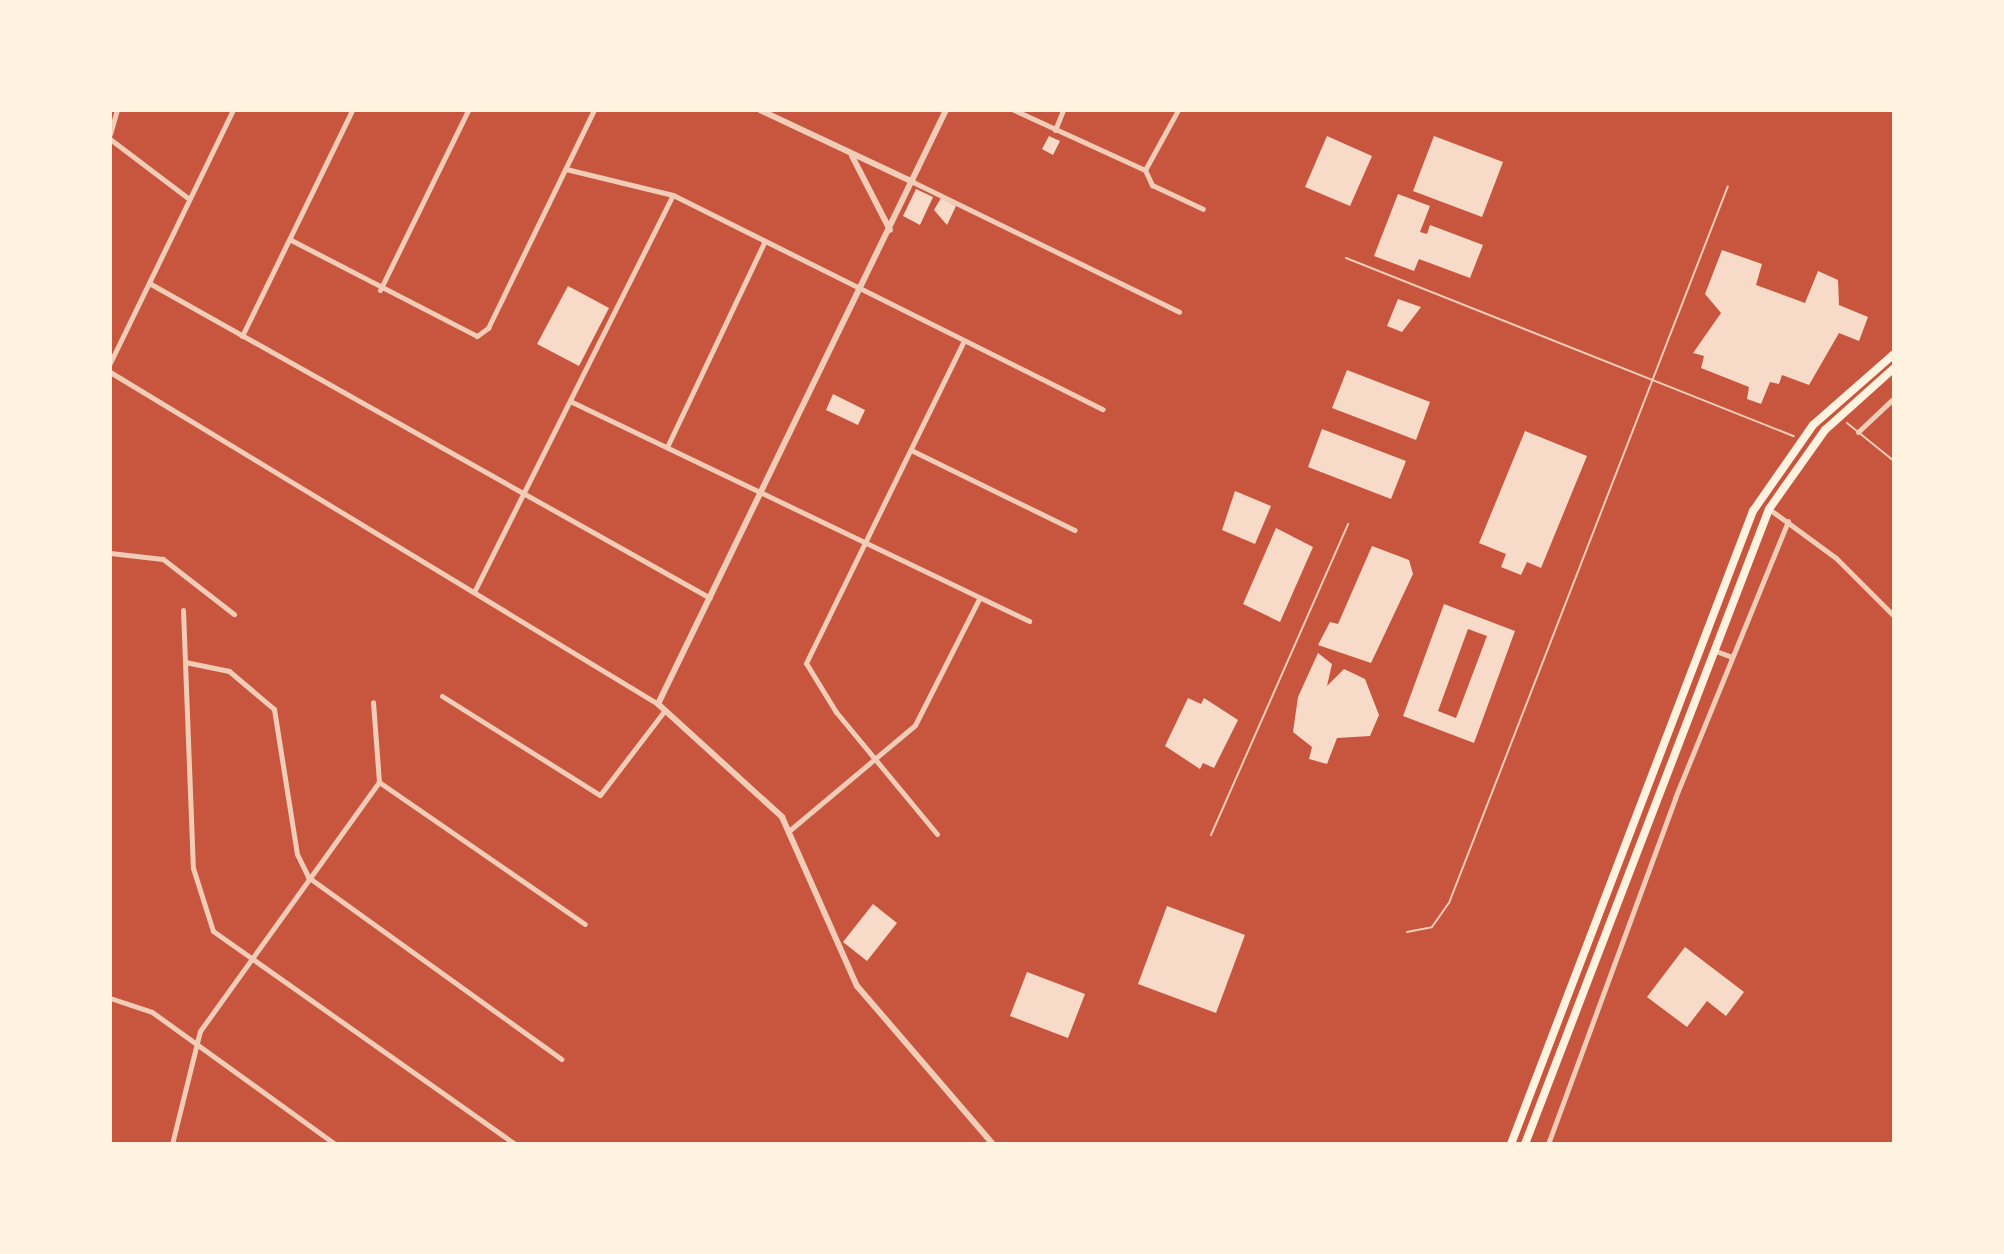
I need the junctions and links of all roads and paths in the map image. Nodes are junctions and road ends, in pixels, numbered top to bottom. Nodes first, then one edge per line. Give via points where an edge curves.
1 (117, 110) edge
2 (233, 110) edge
3 (352, 110) edge
4 (468, 110) edge
5 (594, 110) edge
6 (760, 110) edge
7 (946, 110) edge
8 (1014, 110) edge
9 (1063, 110) edge
10 (1178, 110) edge
11 (1055, 130) junction
12 (110, 137) edge
13 (850, 153) junction
14 (566, 169) junction
15 (1145, 170) junction
16 (913, 182) junction
17 (1728, 186) dead end
18 (673, 195) junction
19 (189, 199) junction
20 (1203, 209) dead end
21 (890, 230) junction
22 (291, 240) junction
23 (765, 241) junction
24 (1346, 258) dead end
25 (149, 283) junction
26 (863, 287) junction
27 (380, 290) junction
28 (1179, 312) dead end
29 (242, 336) junction
30 (964, 341) junction
31 (1894, 354) edge
32 (110, 363) edge
33 (1894, 368) edge
34 (110, 372) edge
35 (1656, 381) junction
36 (1894, 398) edge
37 (572, 402) junction
38 (1103, 409) dead end
39 (1847, 423) dead end
40 (1858, 432) junction
41 (1794, 436) dead end
42 (667, 447) junction
43 (911, 450) junction
44 (1894, 461) edge
45 (526, 493) junction
46 (761, 494) junction
47 (1769, 509) junction
48 (1788, 521) junction
49 (1348, 524) dead end
50 (1074, 530) dead end
51 (864, 544) junction
52 (110, 553) edge
53 (474, 592) junction
54 (710, 598) junction
55 (979, 599) junction
56 (183, 610) dead end
57 (234, 614) dead end
58 (1894, 616) edge
59 (1029, 621) dead end
60 (1712, 650) junction
61 (1732, 657) junction
62 (185, 662) junction
63 (442, 696) dead end
64 (373, 702) dead end
65 (658, 704) junction
66 (665, 710) junction
67 (875, 760) junction
68 (379, 782) junction
69 (790, 830) junction
70 (937, 834) dead end
71 (1211, 835) dead end
72 (308, 877) junction
73 (585, 924) dead end
74 (1407, 932) dead end
75 (251, 958) junction
76 (110, 998) edge
77 (196, 1043) junction
78 (561, 1059) dead end
79 (172, 1144) edge
80 (335, 1144) edge
81 (515, 1144) edge
82 (993, 1144) edge
83 (1511, 1144) edge
84 (1525, 1144) edge
85 (1548, 1144) edge

1 - 12 street
2 - 19 street
3 - 22 street
4 - 27 street
5 - 14 street
6 - 13 street
7 - 16 street
8 - 11 street
9 - 11 street
10 - 15 street
11 - 15 street
12 - 19 street
13 - 16 street
13 - 21 street
14 - 18 street
14 - 27 street via 488,328 477,336
15 - 20 street via 1152,185
16 - 21 street
16 - 28 street
17 - 35 lane
18 - 23 street
18 - 37 street
19 - 25 street
21 - 26 street
22 - 27 street
22 - 29 street
23 - 26 street
23 - 42 street
24 - 35 lane
25 - 29 street
25 - 32 street
26 - 30 street
26 - 46 street
29 - 45 street
30 - 38 street
30 - 43 street
31 - 83 main road via 1813,425 1753,511
33 - 47 main road via 1825,430
34 - 53 street
35 - 41 lane
35 - 74 lane via 1449,903 1432,927
36 - 40 street
37 - 42 street
37 - 45 street
39 - 40 lane
40 - 44 lane
42 - 46 street
43 - 50 street
43 - 51 street
45 - 53 street
45 - 54 street
46 - 51 street
46 - 54 street
47 - 48 street
47 - 60 main road
48 - 58 street
48 - 61 street
49 - 71 lane
51 - 55 street
51 - 67 street via 806,663
52 - 57 street via 163,559
53 - 65 street
54 - 65 street
55 - 59 street
55 - 67 street via 924,713
56 - 62 street
60 - 61 street
60 - 84 main road
61 - 85 street
62 - 72 street via 229,671 274,709 297,854
62 - 75 street via 196,880 213,931
63 - 66 street via 600,795
64 - 68 street
65 - 66 street
66 - 69 street
67 - 69 street
67 - 70 street
68 - 72 street
68 - 73 street
69 - 82 street via 857,986
72 - 75 street
72 - 78 street
75 - 77 street
75 - 81 street
76 - 77 street via 152,1012
77 - 79 street
77 - 80 street

